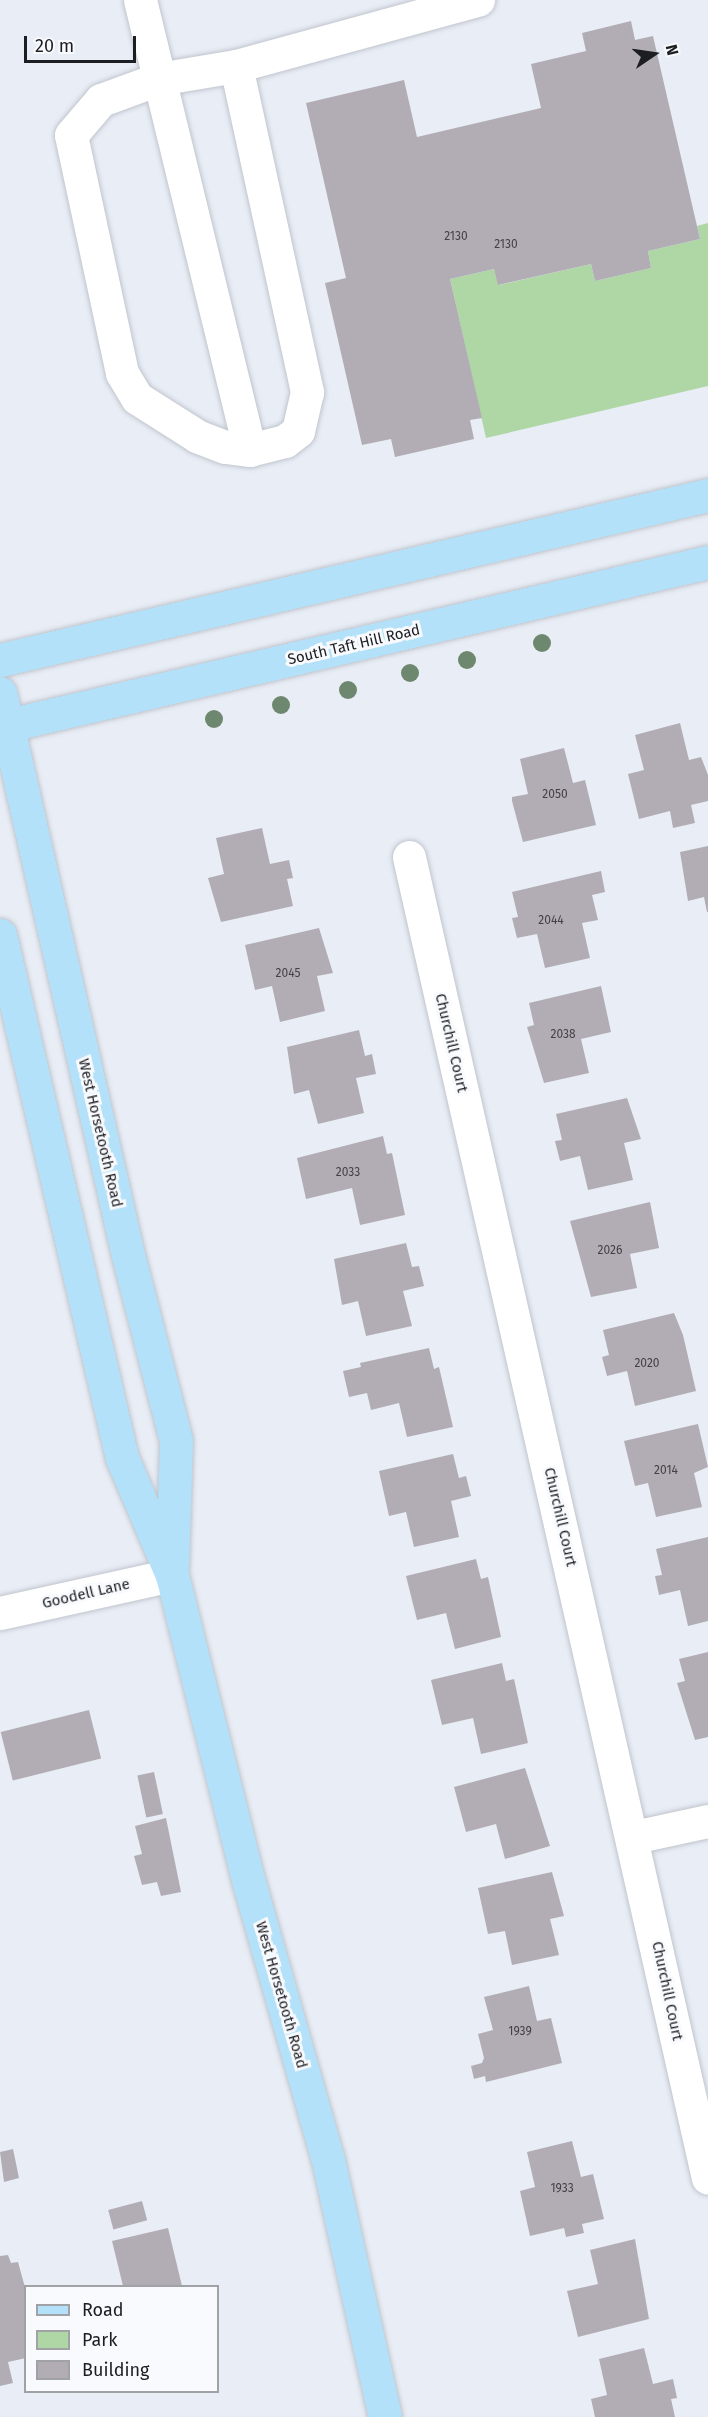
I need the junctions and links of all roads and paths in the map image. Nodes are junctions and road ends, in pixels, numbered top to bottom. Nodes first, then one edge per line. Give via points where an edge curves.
1 (140, 0) edge
2 (478, 0) edge
3 (236, 66) junction
4 (158, 79) junction
5 (250, 450) junction
6 (708, 495) edge
7 (708, 562) edge
8 (0, 660) edge
9 (0, 693) edge
10 (3, 726) edge
11 (409, 857) dead end
12 (0, 935) edge
13 (172, 1575) junction
14 (0, 1613) edge
15 (708, 1821) edge
16 (634, 1837) junction
17 (708, 2178) edge
18 (385, 2417) edge

1 - 4 street
2 - 3 street
3 - 4 street
3 - 5 street via 307,392 297,431 285,441
4 - 5 street
4 - 5 street via 101,100 71,135 122,373 137,398 197,436 225,447
6 - 8 main road
7 - 10 main road, South Taft Hill Road
9 - 10 main road, West Horsetooth Road
10 - 13 main road, West Horsetooth Road via 176,1441
11 - 16 street, Churchill Court
12 - 13 main road, West Horsetooth Road via 122,1458
13 - 14 street, Goodell Lane
13 - 18 main road, West Horsetooth Road via 249,1883 328,2160
15 - 16 street
16 - 17 street, Churchill Court

